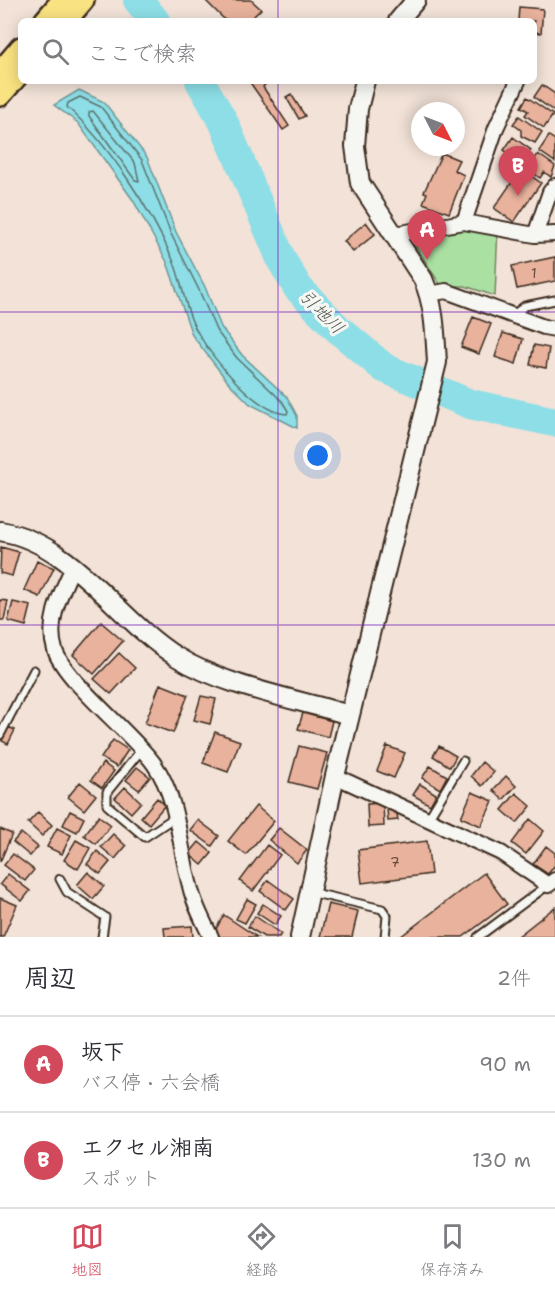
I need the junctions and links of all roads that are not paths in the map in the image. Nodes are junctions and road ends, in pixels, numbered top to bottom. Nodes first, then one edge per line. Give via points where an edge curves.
1 (416, 0) edge
2 (72, 7) edge
3 (51, 18) edge
4 (401, 18) edge
5 (18, 52) edge
6 (0, 73) edge
7 (18, 74) edge
8 (363, 84) edge
9 (517, 84) edge
10 (0, 95) edge
11 (555, 186) edge
12 (464, 222) junction
13 (395, 234) junction
14 (555, 234) edge
15 (535, 235) junction
16 (429, 294) junction
17 (555, 300) edge
18 (512, 316) junction
19 (555, 329) edge
20 (0, 531) edge
21 (73, 567) junction
22 (34, 670) dead end
23 (349, 714) junction
24 (0, 735) edge
25 (142, 749) junction
26 (463, 761) dead end
27 (335, 776) junction
28 (175, 817) junction
29 (428, 819) junction
30 (60, 879) dead end
31 (551, 883) edge
32 (310, 892) junction
33 (102, 937) edge
34 (211, 937) edge
35 (300, 937) edge
36 (385, 937) edge
37 (478, 937) edge

1 - 4 street
2 - 3 main road
5 - 6 main road
7 - 10 main road
8 - 13 street via 355,146 360,183
9 - 12 street via 496,128
11 - 15 street
12 - 13 street
12 - 15 street
13 - 16 street
14 - 15 street
16 - 18 street via 446,291
16 - 23 street via 437,362
17 - 18 lane via 525,306
18 - 19 street
20 - 21 street via 40,544
21 - 23 street via 175,656 200,670
21 - 25 street via 55,606 51,637 55,653
22 - 24 lane
23 - 27 street
25 - 28 street via 164,779
25 - 28 lane via 107,792 107,805 145,837
26 - 29 lane
27 - 29 street
27 - 32 street
28 - 34 street via 190,888
29 - 31 street via 501,853
30 - 33 lane via 67,892 105,917
31 - 37 lane
32 - 35 street
32 - 36 lane via 382,909 387,916

